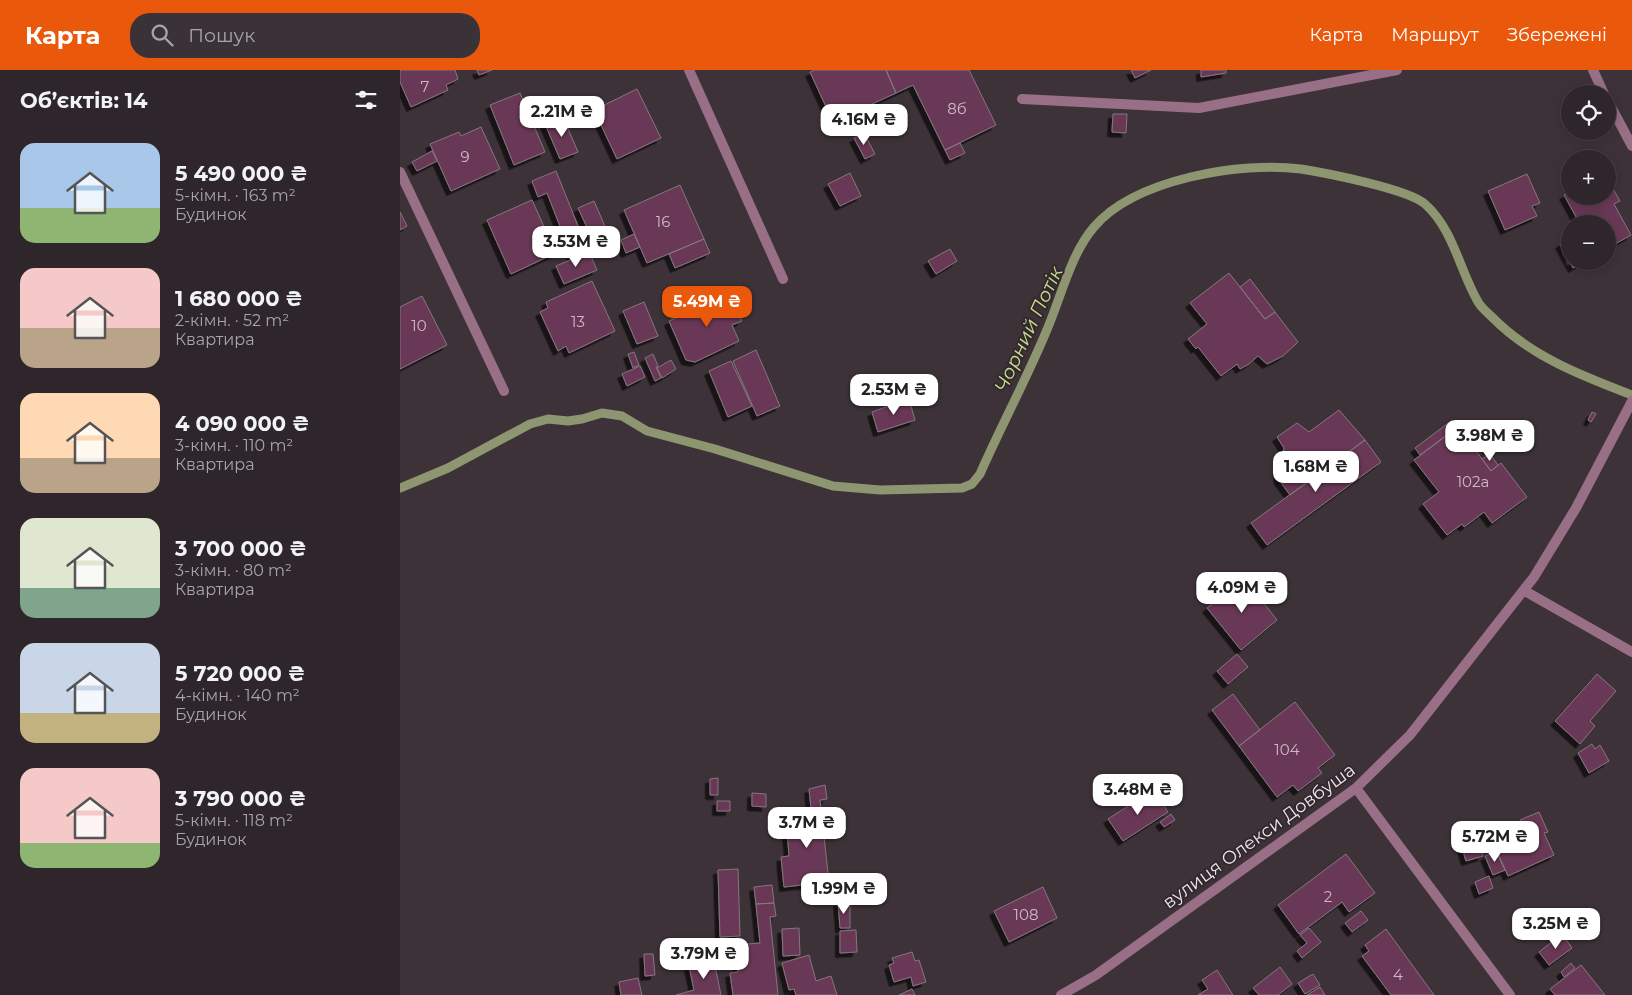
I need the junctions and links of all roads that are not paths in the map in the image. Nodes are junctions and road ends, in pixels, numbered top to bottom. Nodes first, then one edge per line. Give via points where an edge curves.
1 (689, 70) edge
2 (1397, 70) edge
3 (1593, 70) edge
4 (1600, 85) edge
5 (1022, 98) dead end
6 (1616, 116) edge
7 (1632, 146) edge
8 (400, 172) edge
9 (783, 279) dead end
10 (504, 391) dead end
11 (1632, 401) edge
12 (1525, 591) junction
13 (1632, 652) edge
14 (1356, 788) junction
15 (1061, 995) edge
16 (1510, 995) edge

1 - 9 street
2 - 5 street via 1199,108
3 - 4 street
6 - 7 street
8 - 10 street
11 - 12 street, вулиця Олекси Довбуша via 1576,508
12 - 13 street
12 - 14 street, вулиця Олекси Довбуша via 1410,735
14 - 15 street, вулиця Олекси Довбуша via 1096,974
14 - 16 street

